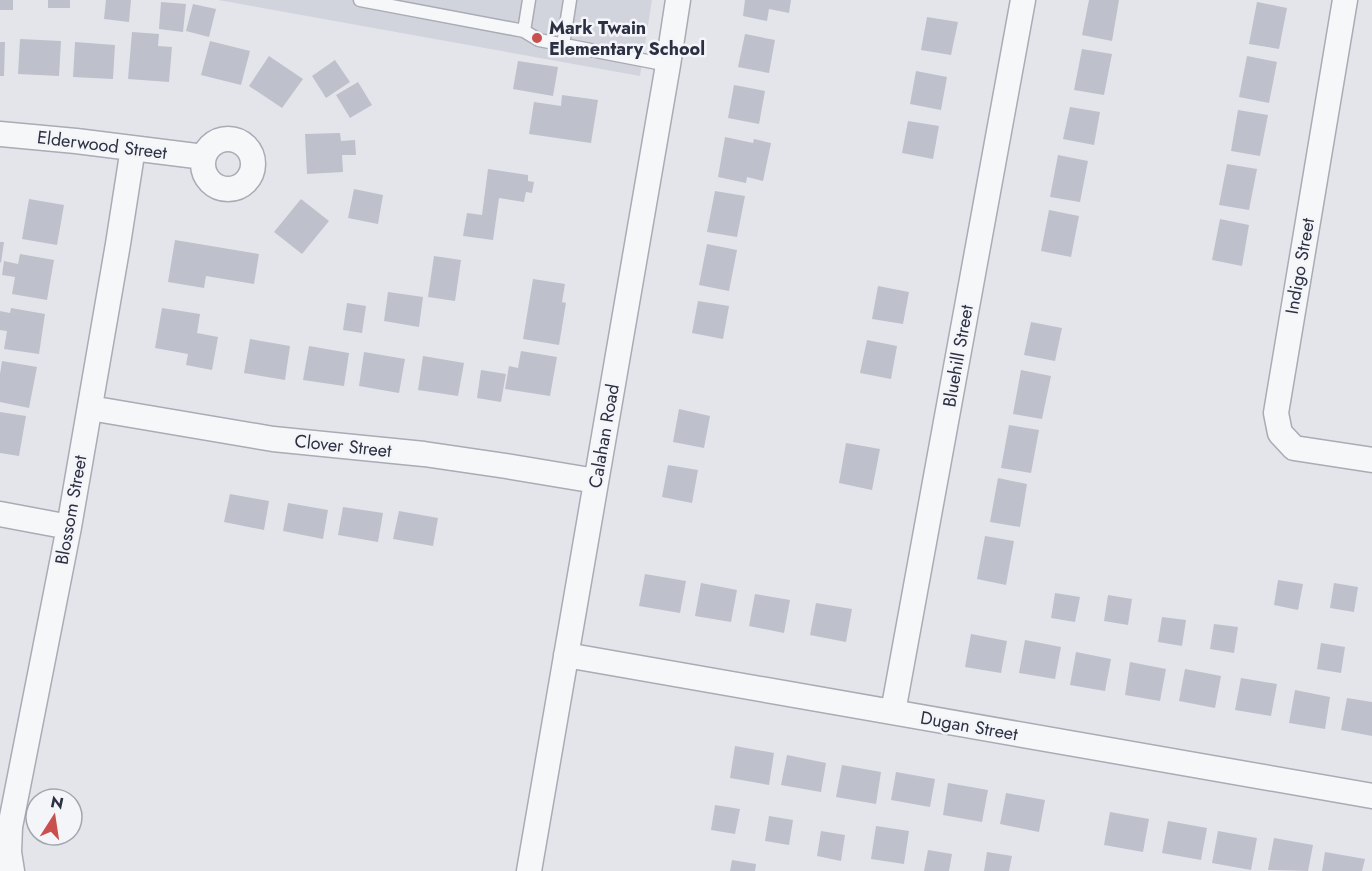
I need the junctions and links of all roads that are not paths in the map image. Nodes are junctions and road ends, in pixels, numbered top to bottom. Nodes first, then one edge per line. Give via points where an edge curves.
1 (360, 0) edge
2 (530, 0) edge
3 (570, 0) edge
4 (678, 0) edge
5 (1023, 0) edge
6 (1346, 0) edge
7 (525, 31) junction
8 (563, 45) junction
9 (668, 65) junction
10 (0, 134) edge
11 (133, 148) junction
12 (204, 158) dead end
13 (90, 408) junction
14 (1372, 460) edge
15 (596, 481) junction
16 (0, 514) edge
17 (69, 527) junction
18 (566, 655) junction
19 (893, 712) junction
20 (1372, 796) edge
21 (4, 836) edge
22 (12, 871) edge
23 (529, 871) edge

1 - 7 lane
2 - 7 lane
3 - 8 lane
4 - 9 street, Calahan Road
5 - 19 street, Bluehill Street
6 - 14 street, Indigo Street via 1275,413 1280,433 1294,448
7 - 8 lane via 538,40
8 - 9 lane
9 - 15 street, Calahan Road
10 - 11 street, Elderwood Street
11 - 12 street, Elderwood Street
11 - 13 street, Blossom Street
13 - 15 street, Clover Street via 273,439 424,454
13 - 17 street, Blossom Street
15 - 18 street, Calahan Road
16 - 17 street
17 - 21 street, Blossom Street
18 - 19 street, Dugan Street
18 - 23 street, Calahan Road
19 - 20 street, Dugan Street
21 - 22 street, Blossom Street

